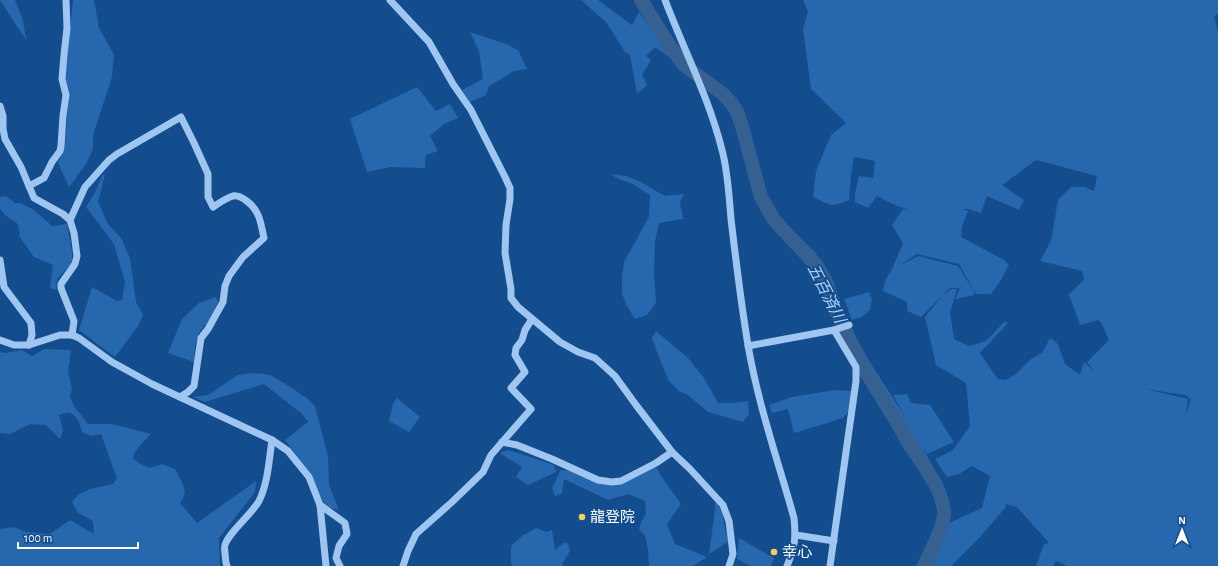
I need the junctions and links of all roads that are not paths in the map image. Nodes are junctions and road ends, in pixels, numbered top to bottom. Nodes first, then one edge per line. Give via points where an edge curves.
1 (66, 0) edge
2 (390, 0) edge
3 (665, 0) edge
4 (0, 106) edge
5 (29, 186) junction
6 (70, 220) junction
7 (0, 260) edge
8 (532, 319) junction
9 (850, 325) dead end
10 (834, 330) junction
11 (72, 335) junction
12 (0, 340) edge
13 (29, 345) junction
14 (748, 346) junction
15 (180, 397) junction
16 (272, 440) junction
17 (502, 442) junction
18 (672, 452) junction
19 (320, 505) junction
20 (796, 535) junction
21 (834, 541) junction
22 (227, 566) edge
23 (326, 566) edge
24 (340, 566) edge
25 (403, 566) edge
26 (729, 566) edge
27 (787, 566) edge
28 (830, 566) edge

1 - 5 street via 67,28 62,79 66,95 61,146 44,178
2 - 8 street via 429,42 471,110 510,188 506,253 511,298
3 - 14 street via 716,127 722,152
4 - 5 street via 5,139
5 - 6 street via 34,198
6 - 11 street via 77,256 61,288 74,321
6 - 15 street via 85,187 109,160 181,117 208,174 208,197 213,207 229,198 240,196 257,213 264,238 243,257 229,276 223,302 200,338 194,386
7 - 13 street via 4,287 31,323 32,335
8 - 17 street via 516,348 515,355 525,372 511,388 531,409
8 - 18 street via 560,342 595,358 604,365
9 - 10 street
10 - 14 street
10 - 21 street via 856,368 856,380
11 - 13 street via 60,335
11 - 15 street via 112,362
12 - 13 street via 14,345
14 - 20 street via 794,518
15 - 16 street
16 - 19 street via 288,451 309,477
16 - 22 street via 265,482 259,500 225,545
17 - 18 street via 517,445 598,480 612,482 621,481
17 - 25 street via 490,455 482,472 416,534
18 - 26 street via 723,505 729,521 733,554
19 - 23 street
19 - 24 street via 345,523 347,534 339,546 336,558
20 - 21 street
20 - 27 street
21 - 28 street

